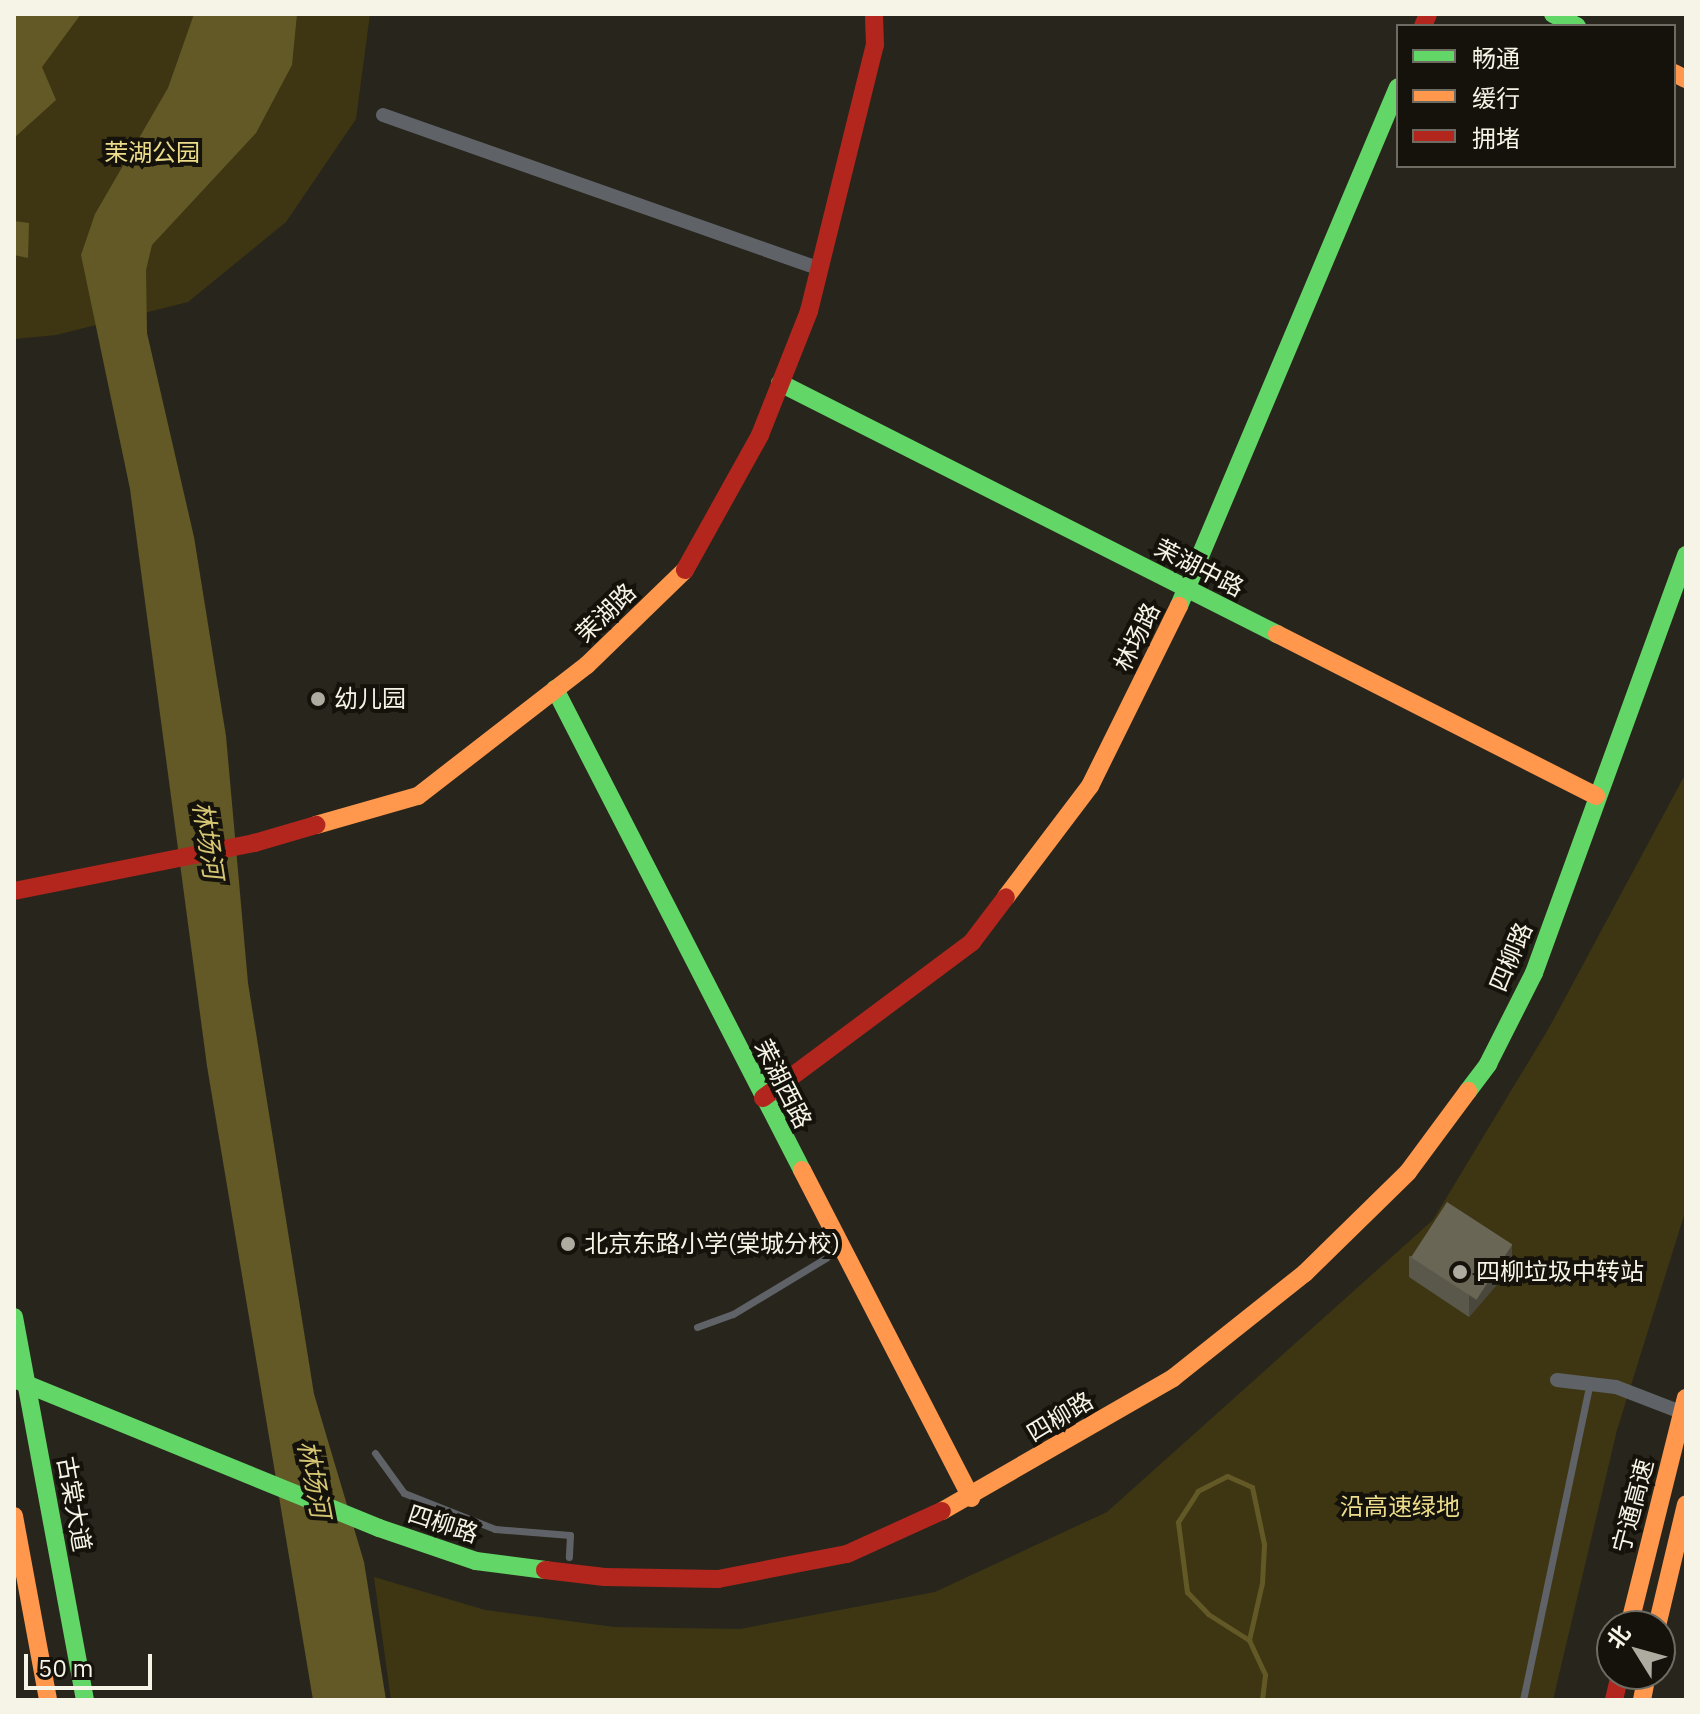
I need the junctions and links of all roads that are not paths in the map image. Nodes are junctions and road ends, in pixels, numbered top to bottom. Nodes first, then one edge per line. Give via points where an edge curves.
1 (874, 14) edge
2 (1553, 14) edge
3 (1573, 24) edge
4 (1396, 92) edge
5 (383, 115) dead end
6 (821, 269) junction
7 (780, 383) junction
8 (1686, 555) edge
9 (1188, 589) junction
10 (555, 689) junction
11 (1596, 796) junction
12 (14, 891) edge
13 (763, 1098) junction
14 (826, 1258) dead end
15 (14, 1317) edge
16 (697, 1327) dead end
17 (1557, 1380) dead end
18 (1590, 1380) dead end
19 (21, 1382) edge
20 (1685, 1408) edge
21 (375, 1453) dead end
22 (971, 1498) junction
23 (1686, 1504) edge
24 (14, 1516) edge
25 (569, 1557) dead end
26 (1633, 1610) edge
27 (1661, 1610) edge
28 (48, 1700) edge
29 (85, 1700) edge
30 (1523, 1700) edge

1 - 6 main road, 茉湖路 via 875,45
2 - 3 main road
4 - 9 main road, 林场路
5 - 6 street
6 - 7 main road, 茉湖路
7 - 9 main road, 茉湖中路
7 - 10 main road, 茉湖路 via 760,435 684,571
8 - 11 main road, 四柳路
9 - 11 main road, 茉湖中路
9 - 13 main road, 林场路 via 1090,786 972,942
10 - 12 main road, 茉湖路 via 418,796 254,843 162,857
10 - 13 main road, 茉湖西路
11 - 22 main road, 四柳路 via 1534,973 1488,1064 1408,1172 1305,1273 1173,1378
13 - 22 main road, 茉湖西路
14 - 16 lane via 733,1314
15 - 19 main road, 古棠大道
17 - 20 street via 1616,1387
18 - 30 lane
19 - 22 main road, 四柳路 via 379,1528 476,1561 605,1577 718,1579 847,1554
19 - 29 main road, 古棠大道
20 - 26 main road, 宁通高速
21 - 25 lane via 404,1493 495,1529 570,1535
23 - 27 main road
24 - 28 main road

